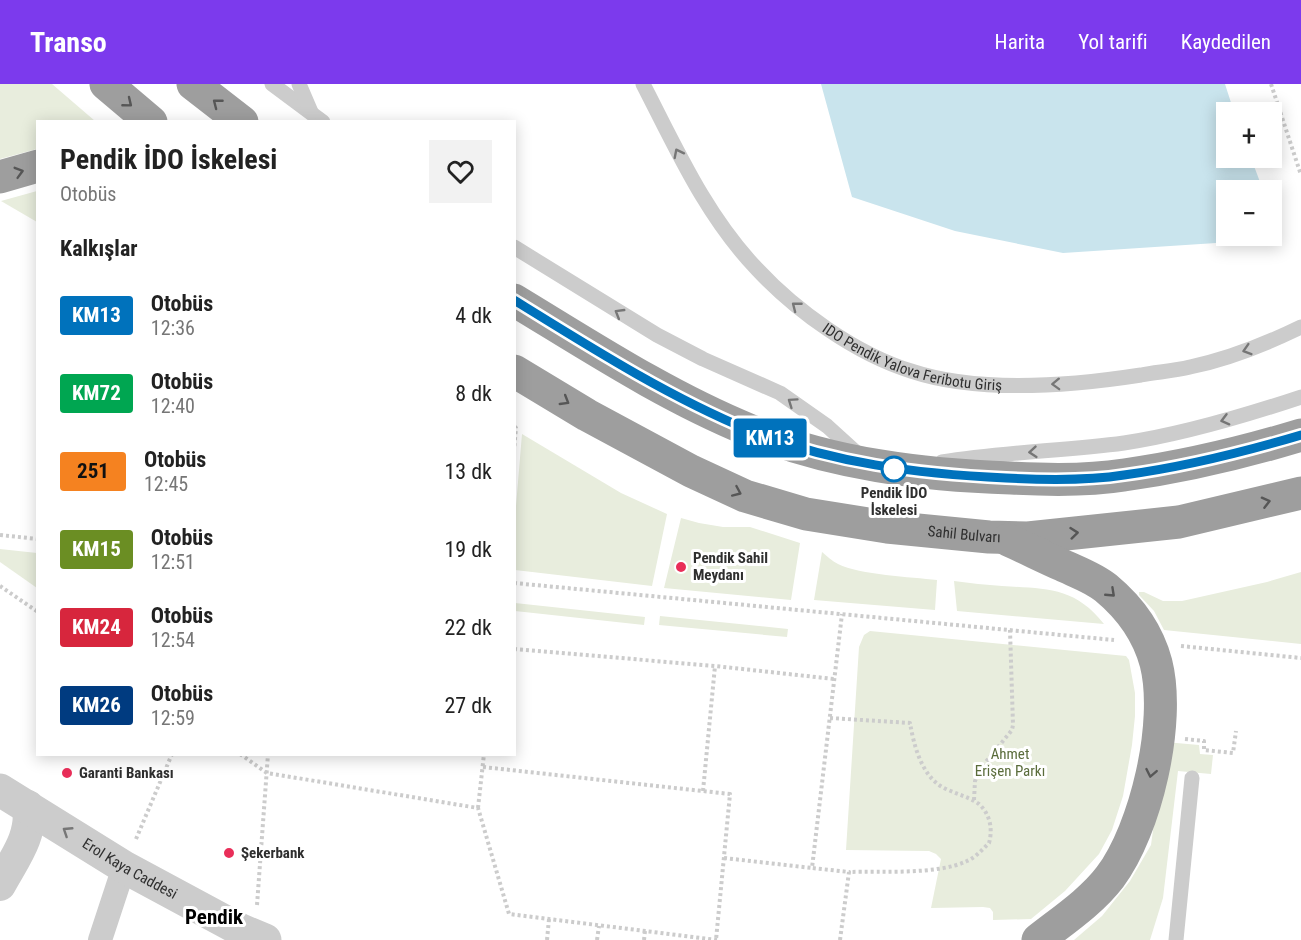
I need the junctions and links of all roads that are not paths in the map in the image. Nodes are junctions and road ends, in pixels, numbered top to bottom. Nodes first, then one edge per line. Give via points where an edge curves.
1 (106, 84) edge
2 (193, 84) edge
3 (272, 84) edge
4 (299, 84) edge
5 (643, 84) edge
6 (318, 118) edge
7 (149, 120) edge
8 (239, 120) edge
9 (36, 167) edge
10 (0, 177) edge
11 (516, 248) edge
12 (516, 301) edge
13 (1301, 327) edge
14 (516, 372) edge
15 (1301, 397) edge
16 (1301, 435) edge
17 (884, 467) junction
18 (1301, 493) edge
19 (1004, 538) junction
20 (1192, 778) dead end
21 (14, 798) edge
22 (124, 867) junction
23 (0, 885) edge
24 (250, 936) edge
25 (100, 940) edge
26 (1038, 940) edge
27 (1176, 940) edge

1 -> 7 highway
8 -> 2 highway
3 - 6 lane
4 - 6 lane
13 -> 5 lane, IDO Pendik Yalova Feribotu Giriş via 1264,345 1191,367 1092,383 1015,386 954,381 910,371 828,330 756,269 727,234 694,183
10 -> 9 highway
17 -> 11 lane via 780,393 657,335
12 - 17 highway via 706,411 790,445
14 -> 19 highway, Sahil Bulvarı via 650,449 746,496 806,514
15 -> 17 lane via 1125,442
16 - 17 highway via 1123,476 1045,480
19 -> 18 highway, Sahil Bulvarı via 1179,522
19 -> 26 highway via 1105,587 1138,623 1149,643 1159,687 1158,736 1146,796 1130,843 1096,893
20 - 27 lane
22 -> 21 street, Erol Kaya Caddesi
21 - 23 street via 30,818 27,834
22 - 24 street, Erol Kaya Caddesi
22 - 25 street

